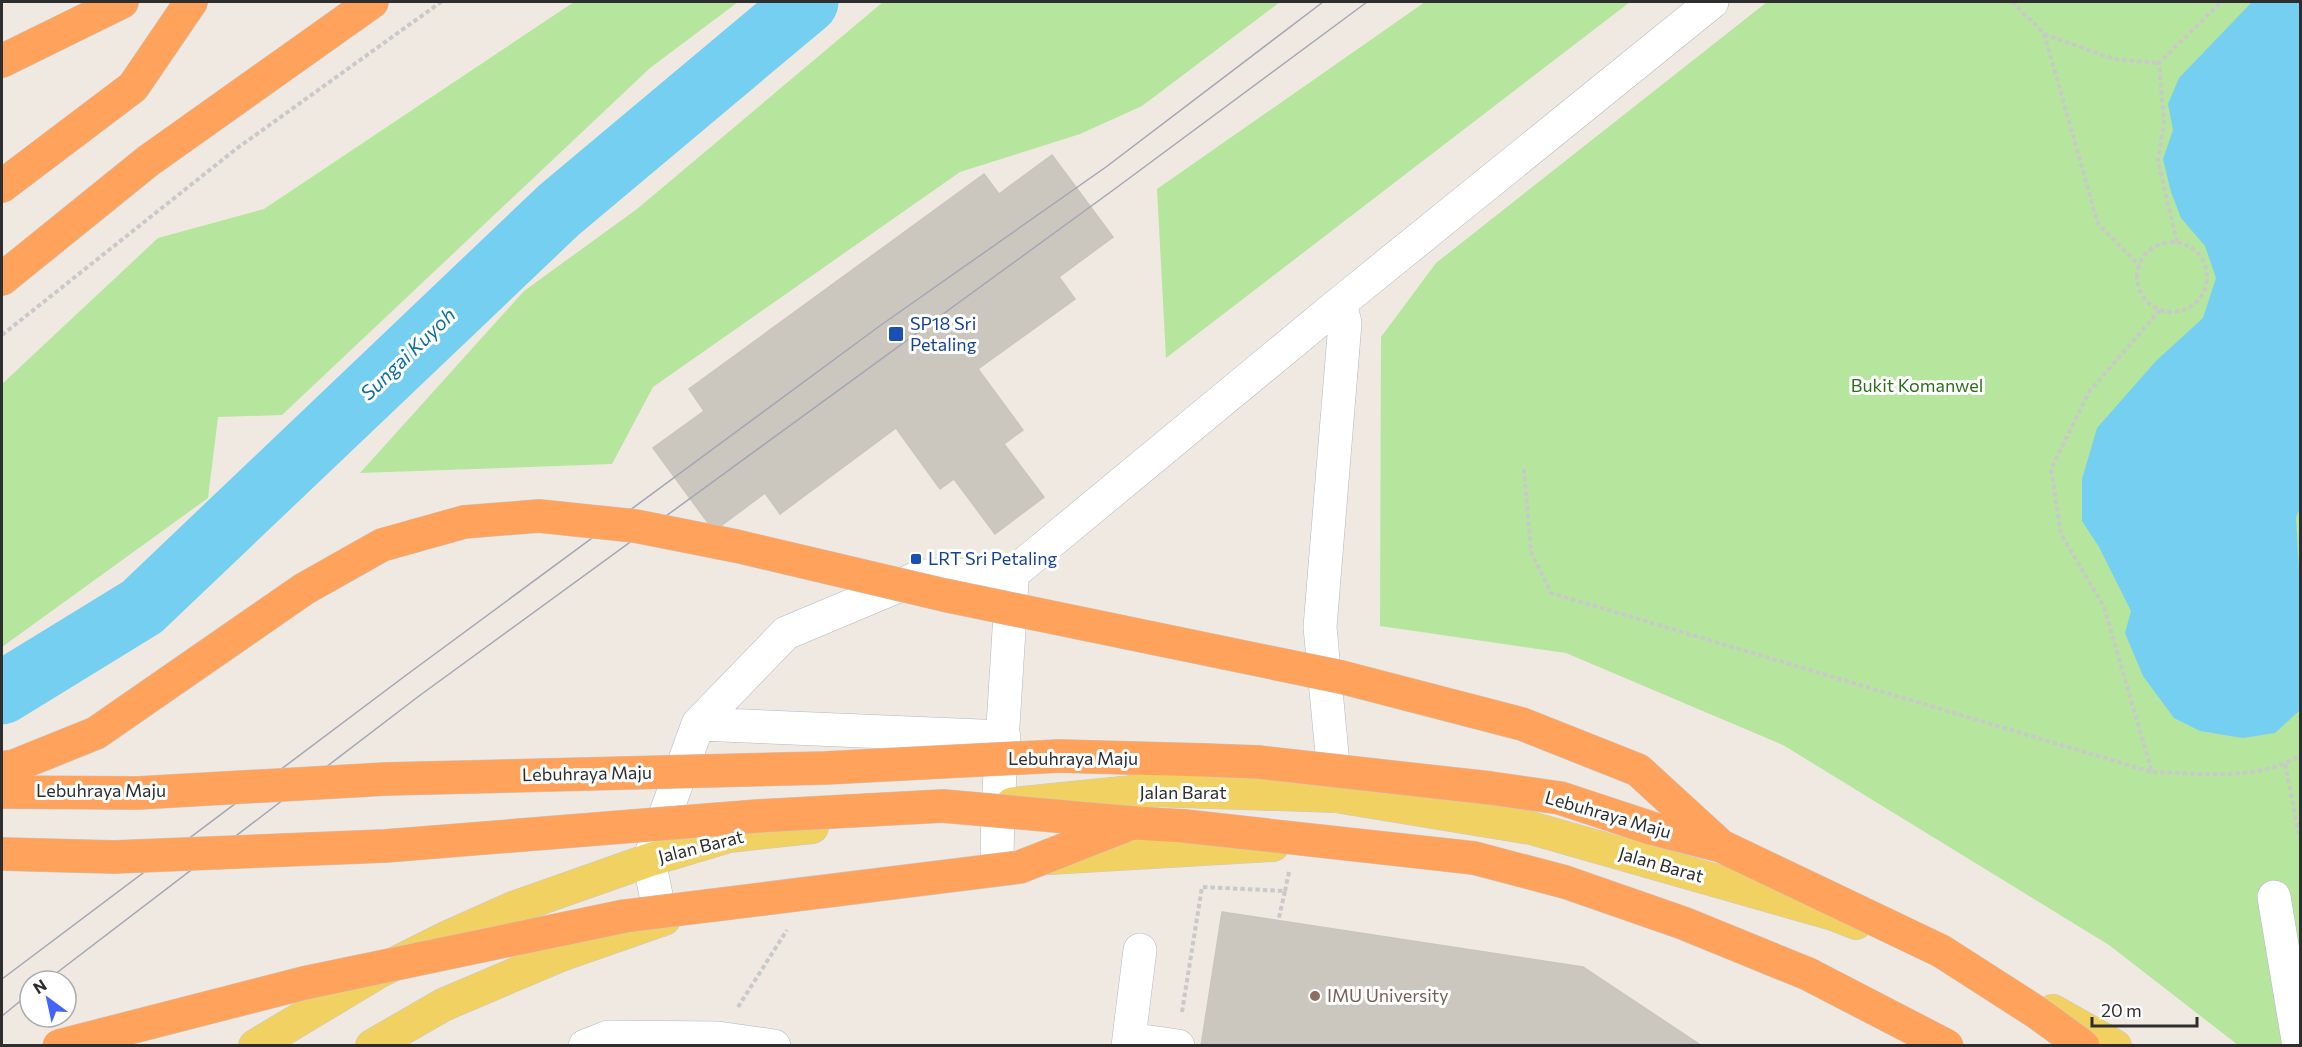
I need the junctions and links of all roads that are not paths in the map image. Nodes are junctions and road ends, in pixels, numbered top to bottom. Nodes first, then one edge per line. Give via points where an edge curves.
1 (122, 2) edge
2 (191, 2) edge
3 (372, 2) edge
4 (1712, 2) edge
5 (2, 61) edge
6 (2, 186) edge
7 (2, 279) edge
8 (1340, 303) junction
9 (1012, 574) junction
10 (698, 724) junction
11 (1004, 737) junction
12 (2, 768) edge
13 (2, 792) edge
14 (1336, 796) junction
15 (998, 806) junction
16 (1134, 823) junction
17 (1721, 846) junction
18 (2, 854) edge
19 (649, 860) junction
20 (997, 861) junction
21 (2274, 897) dead end
22 (661, 920) junction
23 (1140, 950) dead end
24 (1891, 1004) junction
25 (1128, 1042) edge
26 (2296, 1044) edge
27 (1177, 1045) edge
28 (59, 1046) edge
29 (255, 1046) edge
30 (372, 1046) edge
31 (585, 1046) edge
32 (774, 1046) edge
33 (1911, 1046) edge
34 (1947, 1046) edge
35 (1959, 1046) edge
36 (2083, 1046) edge
37 (2115, 1046) edge

1 - 5 highway
2 - 6 highway via 133,87
3 - 7 highway via 148,161
4 - 8 street
8 - 9 street
8 - 14 street via 1345,322 1320,627
9 - 10 street via 922,576 786,633
9 - 11 street
10 - 11 street
10 - 19 street
11 - 15 street
12 - 17 highway, bridge via 96,733 304,589 382,545 464,522 539,516 635,526 725,544 944,595 1341,677 1522,724 1638,770
13 - 17 highway, Lebuhraya Maju, bridge via 138,793 386,779 825,768 1059,756 1258,762 1560,798
14 - 15 main road, Jalan Barat via 1152,790
14 - 37 main road, Jalan Barat via 1531,828 1833,914 1989,975
15 - 19 main road, Jalan Barat via 729,837
15 - 20 street
16 - 18 highway, bridge via 943,806 759,816 385,846 114,857
16 - 28 highway, bridge via 1020,867 625,916 304,983
16 - 34 highway, bridge via 1474,858 1565,882 1683,923 1808,974
17 - 36 highway, Lebuhraya Maju, bridge via 1941,951
19 - 22 street
19 - 29 main road, Jalan Barat via 513,908 448,937 380,971
20 - 22 main road via 813,889
20 - 24 main road via 1281,845 1550,880 1757,945
21 - 26 street
22 - 30 main road via 558,956 443,1005
23 - 25 street
24 - 33 main road
24 - 35 main road
25 - 27 street
31 - 32 street via 608,1037 718,1038

